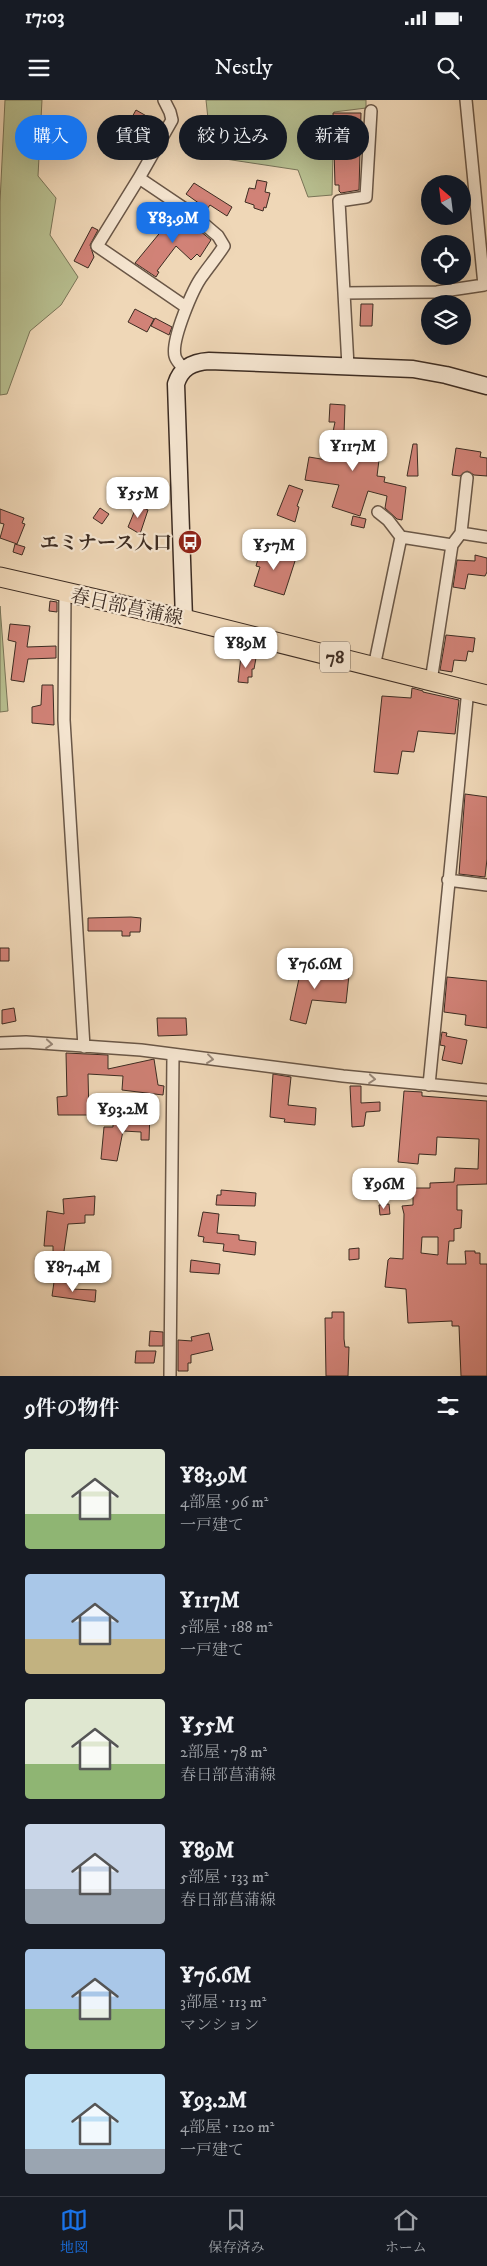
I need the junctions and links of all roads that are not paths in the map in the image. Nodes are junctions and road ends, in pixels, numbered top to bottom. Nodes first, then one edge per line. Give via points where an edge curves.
1 (164, 100) edge
2 (466, 100) edge
3 (371, 111) dead end
4 (140, 178) junction
5 (344, 293) junction
6 (186, 307) junction
7 (348, 366) junction
8 (184, 369) junction
9 (487, 386) edge
10 (467, 478) dead end
11 (378, 512) dead end
12 (461, 533) junction
13 (401, 537) junction
14 (487, 538) edge
15 (452, 545) junction
16 (0, 578) edge
17 (65, 593) junction
18 (184, 619) junction
19 (374, 667) junction
20 (432, 680) junction
21 (468, 690) junction
22 (487, 695) edge
23 (448, 880) junction
24 (487, 885) edge
25 (0, 1043) edge
26 (84, 1047) junction
27 (173, 1055) junction
28 (429, 1085) junction
29 (487, 1090) edge
30 (170, 1376) edge

1 - 4 street via 172,120
2 - 5 street via 484,286 437,292
3 - 5 street via 366,198 338,201
4 - 6 street via 191,214 218,236 224,246 202,276
4 - 6 street via 97,246
5 - 7 street
6 - 8 street via 175,346 175,356
7 - 8 street via 209,361
7 - 9 street via 429,371
8 - 18 street via 176,384
10 - 12 street
11 - 13 street
12 - 14 street
12 - 15 street
13 - 15 street
13 - 19 street
15 - 20 street
16 - 17 main road, 春日部菖蒲線 / 78
17 - 18 main road, 春日部菖蒲線 / 78
17 - 26 street via 64,720
18 - 19 main road, 春日部菖蒲線 / 78
19 - 20 main road, 春日部菖蒲線 / 78
20 - 21 main road, 春日部菖蒲線 / 78
21 - 22 main road, 春日部菖蒲線 / 78
21 - 23 street
23 - 24 street
23 - 28 street
25 -> 26 street
26 - 27 street
27 -> 28 street
27 - 30 street
28 - 29 street

